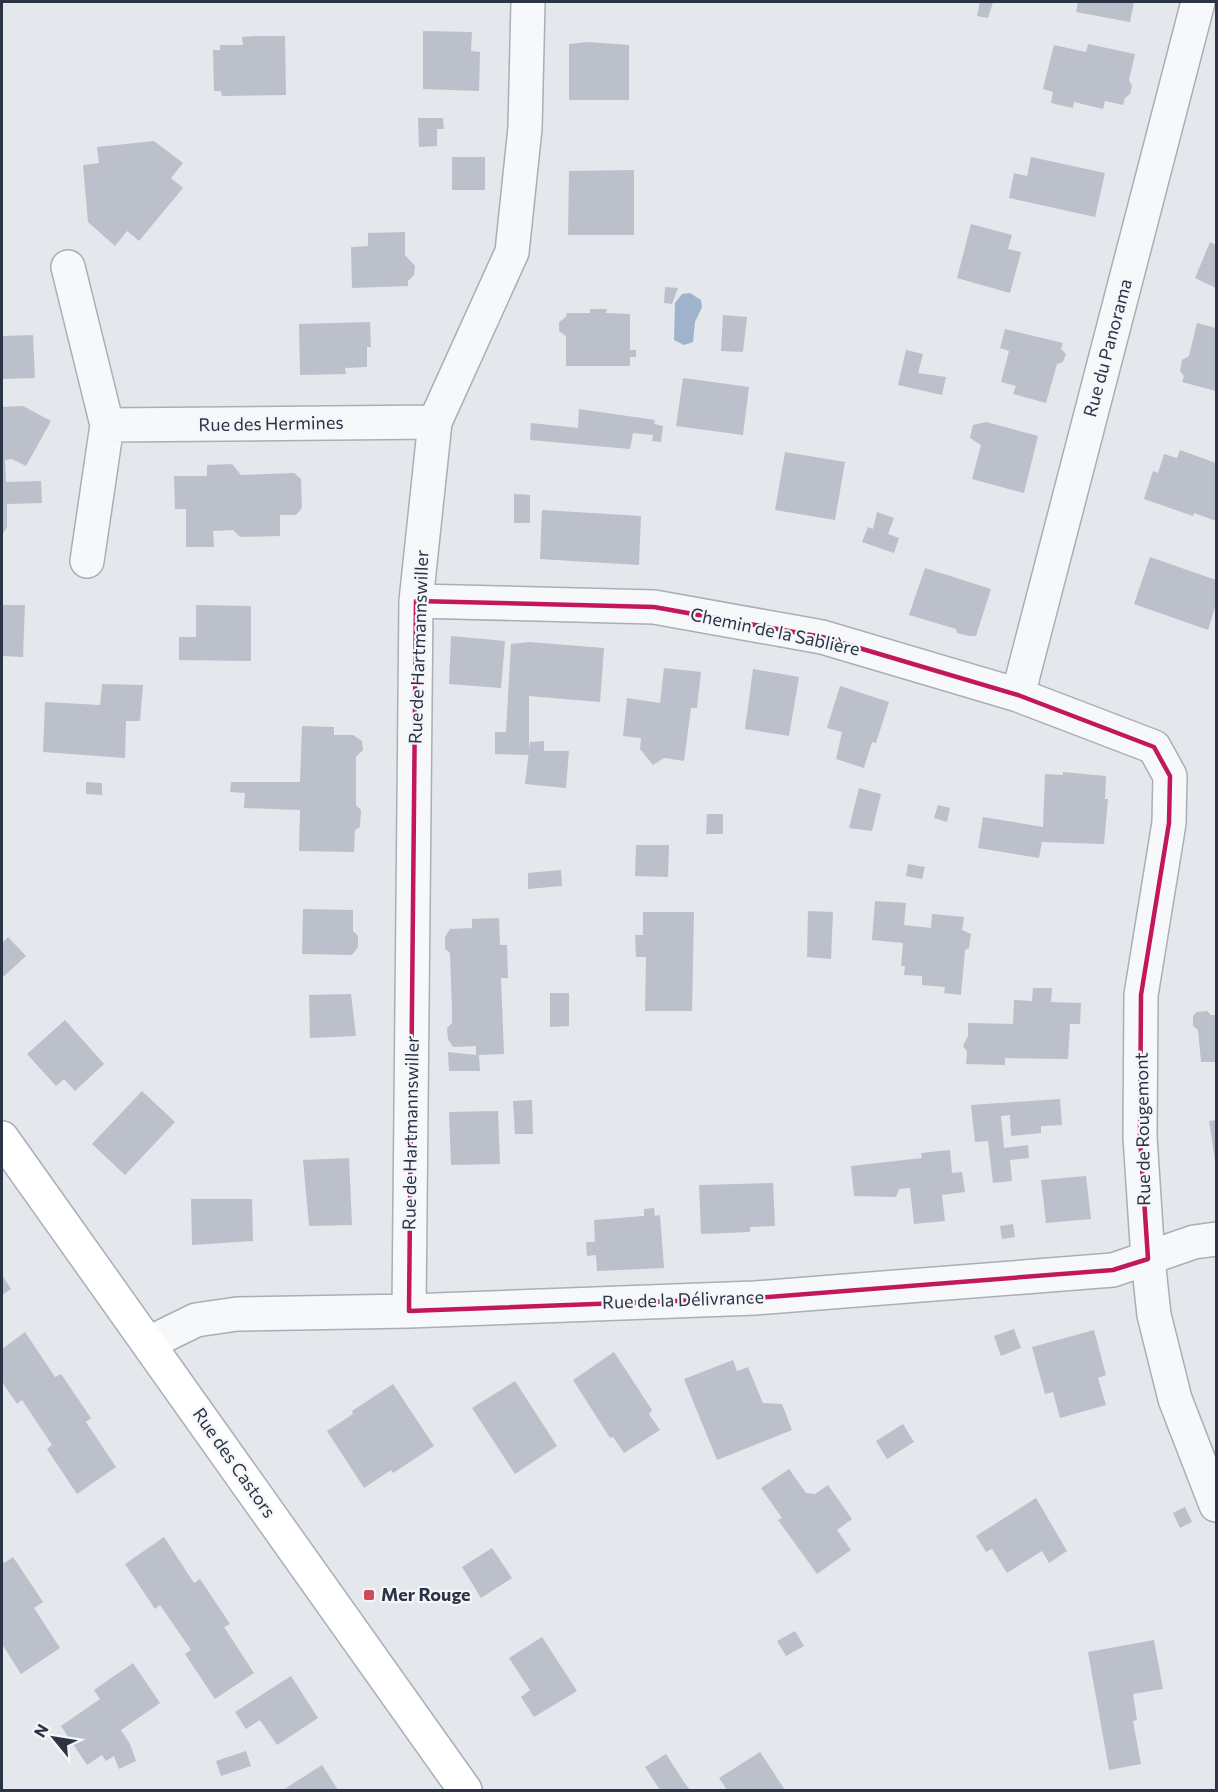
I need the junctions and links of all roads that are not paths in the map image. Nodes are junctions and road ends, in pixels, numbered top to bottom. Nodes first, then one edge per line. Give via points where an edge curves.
1 (528, 2) edge
2 (1198, 2) edge
3 (68, 267) dead end
4 (435, 422) junction
5 (107, 425) junction
6 (87, 561) dead end
7 (416, 601) junction
8 (1018, 696) junction
9 (1154, 747) joint
10 (2, 1138) edge
11 (1216, 1239) edge
12 (1148, 1259) junction
13 (409, 1311) junction
14 (149, 1343) junction
15 (1216, 1505) edge
16 (465, 1791) edge

1 - 4 street, Rue de Hartmannswiller via 525,128 512,252
2 - 8 street, Rue du Panorama
3 - 5 street
4 - 5 street, Rue des Hermines
4 - 7 street, Rue de Hartmannswiller
5 - 6 street
7 - 8 street, Chemin de la Sablière via 654,607 822,637
7 - 13 street, Rue de Hartmannswiller
8 - 9 street, Chemin de la Sablière
9 - 12 street, Rue de Rougemont via 1170,776 1169,823 1141,995 1140,1137
10 - 14 street, Rue des Castors
11 - 12 street, Rue de la Délivrance via 1194,1242
12 - 13 street, Rue de la Délivrance via 1113,1270 755,1298
12 - 15 street, Rue de Rougemont via 1154,1315 1174,1399
13 - 14 street, Rue de la Délivrance via 237,1314 196,1320
14 - 16 street, Rue des Castors

